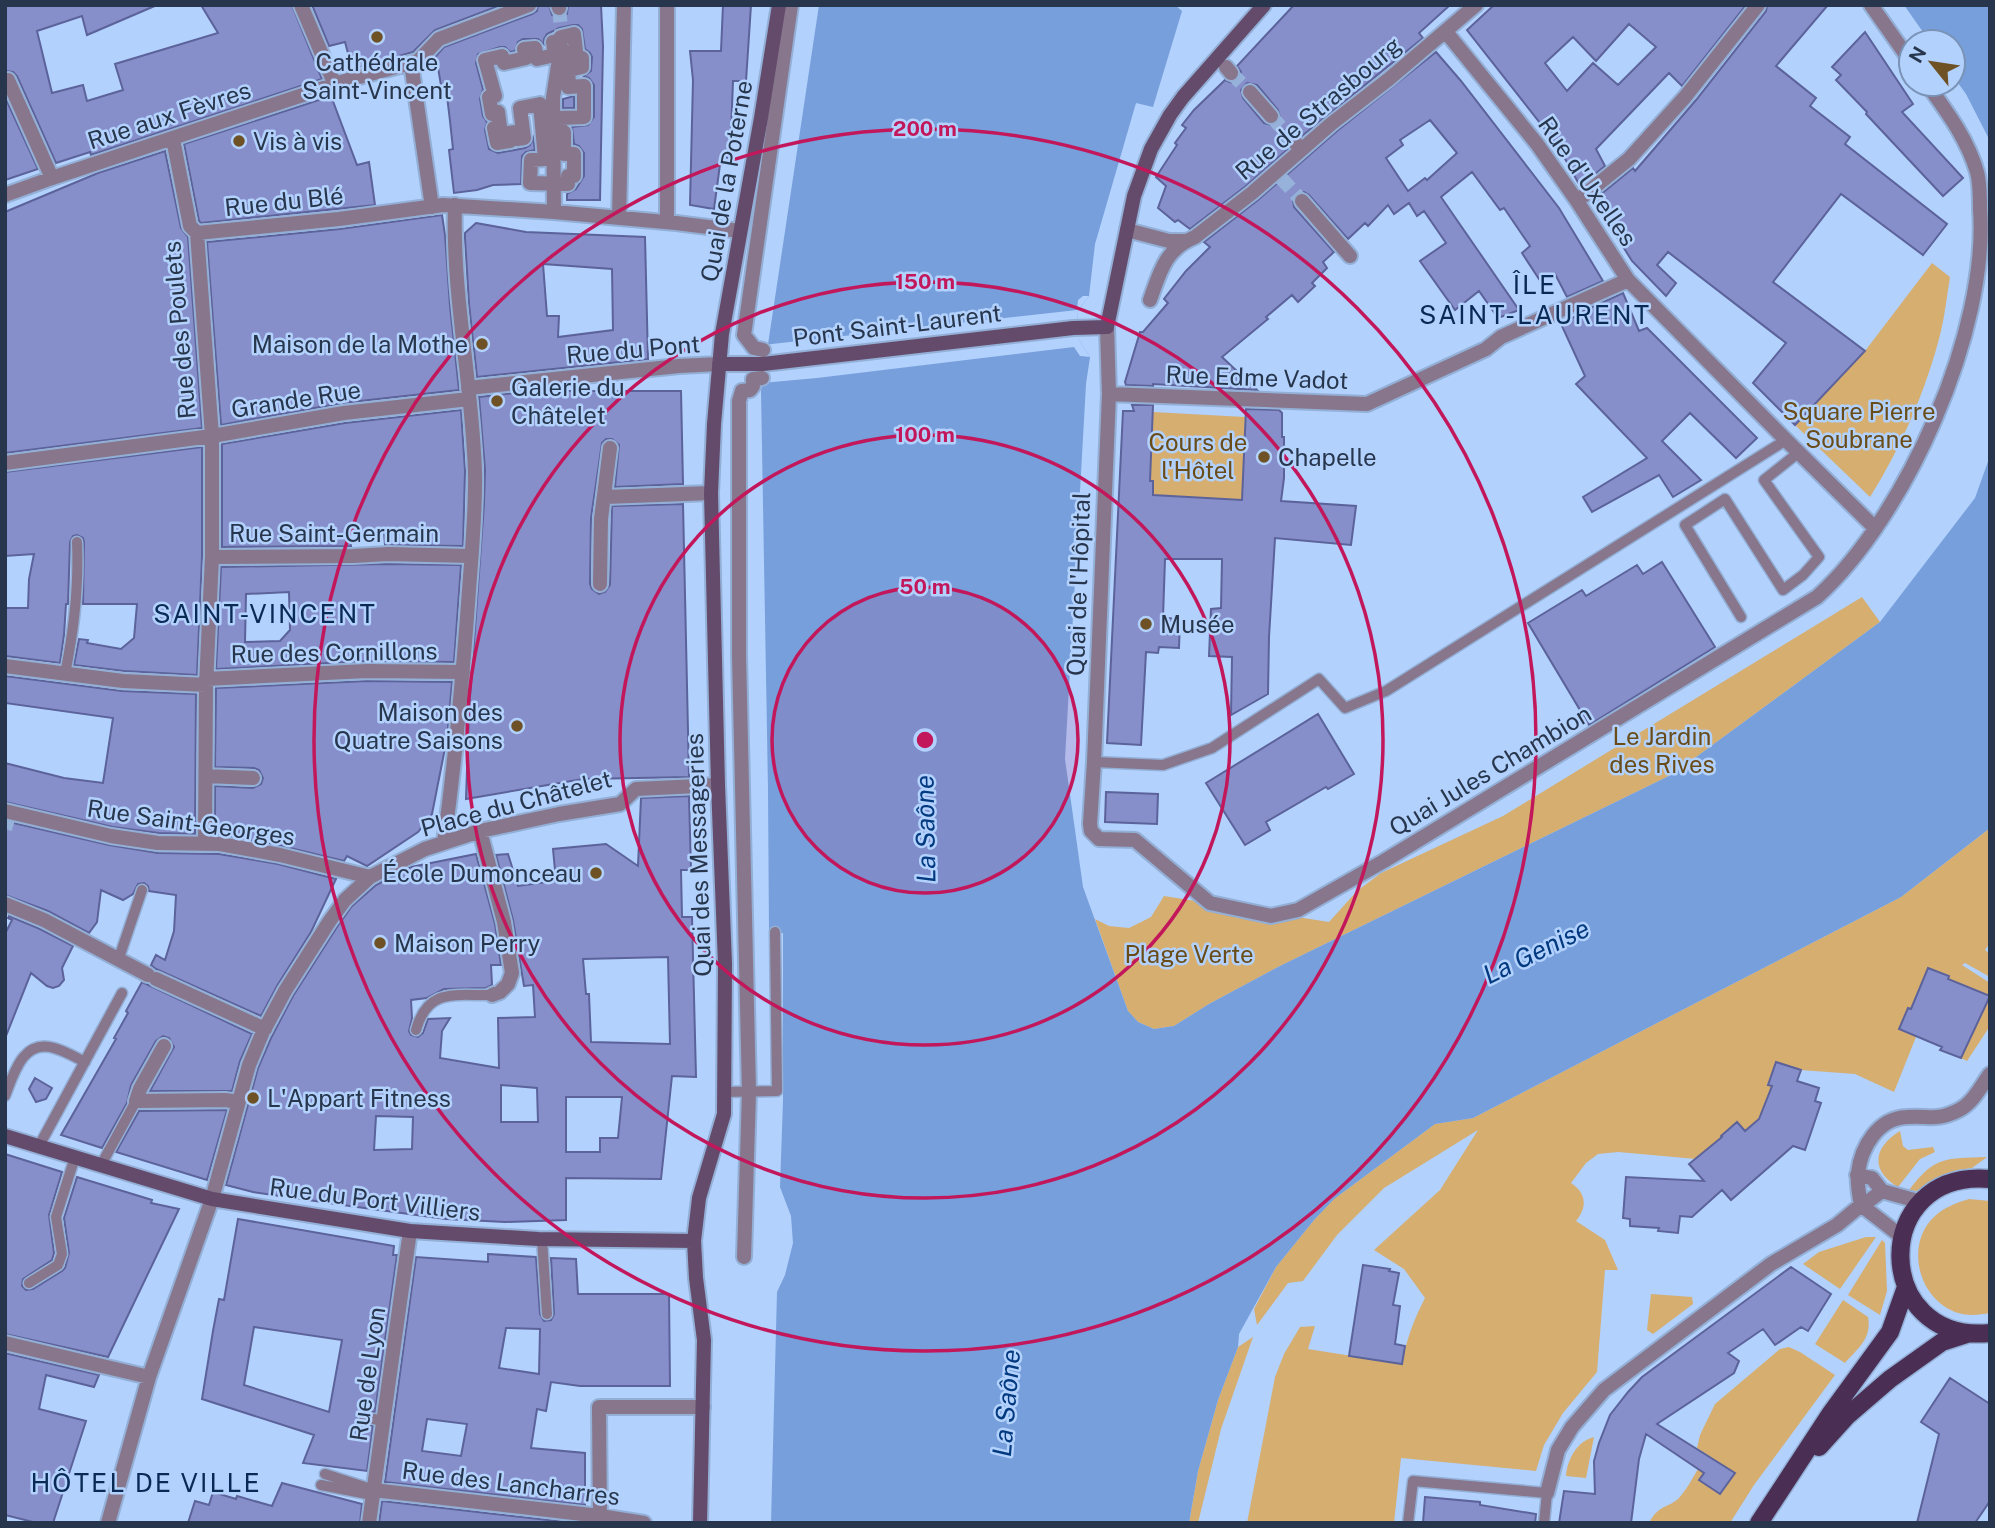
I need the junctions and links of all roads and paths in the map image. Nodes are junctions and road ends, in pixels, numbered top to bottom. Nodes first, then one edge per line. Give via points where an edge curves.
1 (301, 5) edge
2 (530, 5) edge
3 (624, 5) edge
4 (667, 5) edge
5 (779, 5) edge
6 (790, 5) edge
7 (1264, 5) edge
8 (1758, 5) edge
9 (1871, 5) edge
10 (1468, 8) edge
11 (1446, 32) junction
12 (562, 37) junction
13 (1897, 42) edge
14 (411, 63) junction
15 (5, 81) edge
16 (342, 82) junction
17 (1250, 92) tunnel mouth
18 (1937, 98) edge
19 (1271, 116) tunnel mouth
20 (1290, 137) tunnel mouth
21 (173, 139) junction
22 (1301, 149) junction
23 (52, 178) junction
24 (555, 184) junction
25 (5, 195) edge
26 (1303, 201) tunnel mouth
27 (1577, 201) junction
28 (455, 205) junction
29 (432, 207) junction
30 (554, 212) junction
31 (619, 218) junction
32 (667, 222) junction
33 (1127, 230) junction
34 (740, 231) junction
35 (197, 233) junction
36 (1186, 241) junction
37 (1350, 256) dead end
38 (1628, 280) junction
39 (1150, 300) dead end
40 (1107, 327) junction
41 (758, 349) dead end
42 (719, 364) junction
43 (758, 378) dead end
44 (468, 393) junction
45 (1108, 394) junction
46 (212, 436) junction
47 (1786, 440) junction
48 (610, 448) dead end
49 (1798, 453) junction
50 (5, 463) edge
51 (711, 493) junction
52 (605, 497) junction
53 (1875, 528) junction
54 (77, 542) dead end
55 (471, 556) junction
56 (212, 557) junction
57 (600, 584) dead end
58 (1741, 617) dead end
59 (5, 666) edge
60 (463, 672) junction
61 (65, 674) junction
62 (206, 682) junction
63 (1094, 762) junction
64 (206, 776) junction
65 (253, 778) dead end
66 (718, 785) junction
67 (5, 811) edge
68 (481, 831) junction
69 (1100, 839) joint
70 (444, 842) junction
71 (205, 843) junction
72 (370, 877) junction
73 (142, 890) dead end
74 (5, 904) edge
75 (775, 932) dead end
76 (117, 959) junction
77 (122, 993) dead end
78 (492, 995) joint
79 (265, 1029) junction
80 (416, 1030) dead end
81 (164, 1046) dead end
82 (85, 1062) junction
83 (1990, 1074) edge
84 (724, 1092) junction
85 (749, 1092) junction
86 (5, 1096) edge
87 (136, 1101) junction
88 (238, 1102) junction
89 (5, 1136) edge
90 (39, 1146) junction
91 (75, 1157) junction
92 (101, 1165) junction
93 (1857, 1175) junction
94 (1990, 1179) edge
95 (1882, 1191) junction
96 (212, 1199) junction
97 (1921, 1202) junction
98 (1861, 1205) junction
99 (410, 1231) junction
100 (1902, 1237) junction
101 (542, 1239) junction
102 (694, 1241) junction
103 (744, 1257) dead end
104 (29, 1283) dead end
105 (1906, 1287) junction
106 (547, 1314) dead end
107 (1990, 1333) edge
108 (1969, 1334) junction
109 (5, 1343) edge
110 (149, 1377) junction
111 (703, 1407) junction
112 (364, 1417) dead end
113 (383, 1421) junction
114 (325, 1474) dead end
115 (1786, 1484) junction
116 (321, 1485) dead end
117 (372, 1492) junction
118 (1547, 1493) junction
119 (600, 1519) edge
120 (108, 1523) edge
121 (369, 1523) edge
122 (644, 1523) edge
123 (700, 1523) edge
124 (1408, 1523) edge
125 (1544, 1523) edge
126 (1759, 1523) edge

1 - 16 street
2 - 14 street via 439,39
3 - 31 street
4 - 32 street
5 - 34 main road, Quai de la Poterne
6 - 41 street, Quai de la Poterne via 744,335
7 - 33 main road via 1170,115 1151,149
8 - 27 street via 1629,159
9 - 13 street
10 - 11 street, Rue de Strasbourg
11 - 22 street, Rue de Strasbourg
11 - 27 street, Rue d'Uxelles
12 - 24 street via 553,98
12 - 24 street via 574,34 576,51 566,54 567,58 582,58 582,67 569,71 568,87 584,86 585,102 584,117 560,118 564,154 574,154 574,176 568,176 568,184
12 - 24 street via 553,42 555,55 537,59 535,48 524,49 526,58 515,61 504,63 502,56 485,60 495,96 489,97 492,114 498,113 497,143 510,141 509,133 524,138 520,108 540,104 545,159 531,160 530,183
14 - 16 street, Rue aux Fèvres
14 - 29 street
15 - 23 street
16 - 21 street, Rue aux Fèvres
17 - 19 street
18 - 53 street, Quai Jules Chambion via 1961,133 1978,174 1982,227 1977,279 1944,399 1915,463
20 - 22 street
21 - 23 street, Rue aux Fèvres
21 - 35 street, Rue des Poulets via 190,226
22 - 36 street, Rue de Strasbourg via 1278,175
23 - 25 street, Rue aux Fèvres
24 - 30 street
26 - 37 street
27 - 38 street, Rue d'Uxelles
28 - 29 street, Rue du Blé
28 - 30 street, Rue du Blé
28 - 44 street
29 - 35 street, Rue du Blé
30 - 31 street, Rue du Blé
31 - 32 street, Rue du Blé
32 - 34 street, Rue du Blé
33 - 36 street
33 - 40 main road
34 - 42 main road, Quai de la Poterne
35 - 46 street, Rue des Poulets
36 - 39 street, Rue de Strasbourg via 1164,261
38 - 45 street, Rue Edme Vadot via 1367,404
38 - 47 street, Rue d'Uxelles
40 - 42 main road, Pont Saint-Laurent via 763,364
40 - 45 street, Quai de l'Hôpital
42 - 44 street, Rue du Pont
42 - 51 main road, Quai des Messageries
43 - 85 street, Quai des Messageries via 750,390 741,391 739,401 739,655
44 - 46 street, Grande Rue
44 - 55 street via 475,468
45 - 63 street, Quai de l'Hôpital
46 - 50 street, Grande Rue
46 - 56 street, Rue des Poulets
47 - 49 street, Rue d'Uxelles
47 - 63 lane via 1386,691 1345,708 1319,679 1212,748 1163,765
48 - 52 street
49 - 53 street, Rue d'Uxelles
49 - 58 lane via 1764,480 1819,557 1783,590 1725,499 1685,525
51 - 52 street
51 - 66 main road, Quai des Messageries
52 - 57 street
53 - 69 street, Quai Jules Chambion via 1838,578 1816,597 1298,910 1271,916 1210,904 1135,840
54 - 61 lane via 74,630
55 - 56 street, Rue Saint-Germain
55 - 60 street
56 - 62 street, Rue des Poulets
59 - 61 street, Rue des Cornillons
60 - 62 street, Rue des Cornillons via 367,671
60 - 70 street
61 - 62 street, Rue des Cornillons via 123,681
62 - 64 street, Rue des Poulets
63 - 69 street, Quai de l'Hôpital via 1090,824
64 - 65 street
64 - 71 street, Rue des Poulets
66 - 68 street, Place du Châtelet via 636,789 620,804
66 - 84 main road, Quai des Messageries via 726,964
67 - 71 street, Rue Saint-Georges via 111,836
68 - 70 street, Place du Châtelet
68 - 78 street via 512,973 508,984
70 - 72 street, Place du Châtelet
71 - 72 street, Rue Saint-Georges
72 - 79 street, Place du Châtelet via 329,922
73 - 76 lane
74 - 76 street
75 - 85 lane via 777,1091
76 - 79 street
77 - 82 lane
78 - 80 lane via 435,999 419,1018
79 - 88 street, Place du Châtelet
81 - 87 street
82 - 86 lane via 55,1048 36,1047 18,1065
82 - 90 lane
83 - 93 street via 1962,1109 1939,1118 1905,1117 1882,1126 1861,1156
84 - 85 lane
84 - 102 main road, Quai des Messageries via 724,1114 699,1199
85 - 103 street, Quai des Messageries
87 - 88 street
87 - 92 lane
88 - 96 street, Place du Châtelet
89 - 90 main road, Rue du Port Villiers
90 - 91 main road, Rue du Port Villiers
91 - 92 main road, Rue du Port Villiers
91 - 104 lane via 56,1217 62,1254 58,1265
92 - 96 main road, Rue du Port Villiers
93 - 95 street via 1872,1178
93 - 98 street
94 - 97 main road via 1955,1181
95 - 97 street
95 - 98 street
96 - 99 main road, Rue du Port Villiers
96 - 110 street, Place du Châtelet
97 - 100 main road
98 - 100 street
98 - 118 street via 1771,1264 1604,1390 1558,1450
99 - 101 main road, Rue du Port Villiers
99 - 113 street, Rue de Lyon
100 - 105 main road via 1899,1262
101 - 102 main road, Rue du Port Villiers
101 - 106 lane
102 - 111 main road, Quai des Messageries via 704,1340
105 - 108 main road via 1931,1319
105 - 115 main road via 1889,1332
107 - 108 main road
108 - 115 main road via 1942,1342 1890,1379 1847,1416
109 - 110 street
110 - 120 street, Place du Châtelet
111 - 119 street via 599,1406
111 - 123 main road, Quai des Messageries
112 - 113 lane
113 - 117 street, Rue de Lyon
114 - 117 lane
115 - 126 main road
116 - 117 lane
117 - 119 street, Rue des Lancharres
117 - 121 street, Rue de Lyon
118 - 124 lane via 1413,1481
118 - 125 lane
119 - 122 street, Rue des Lancharres

